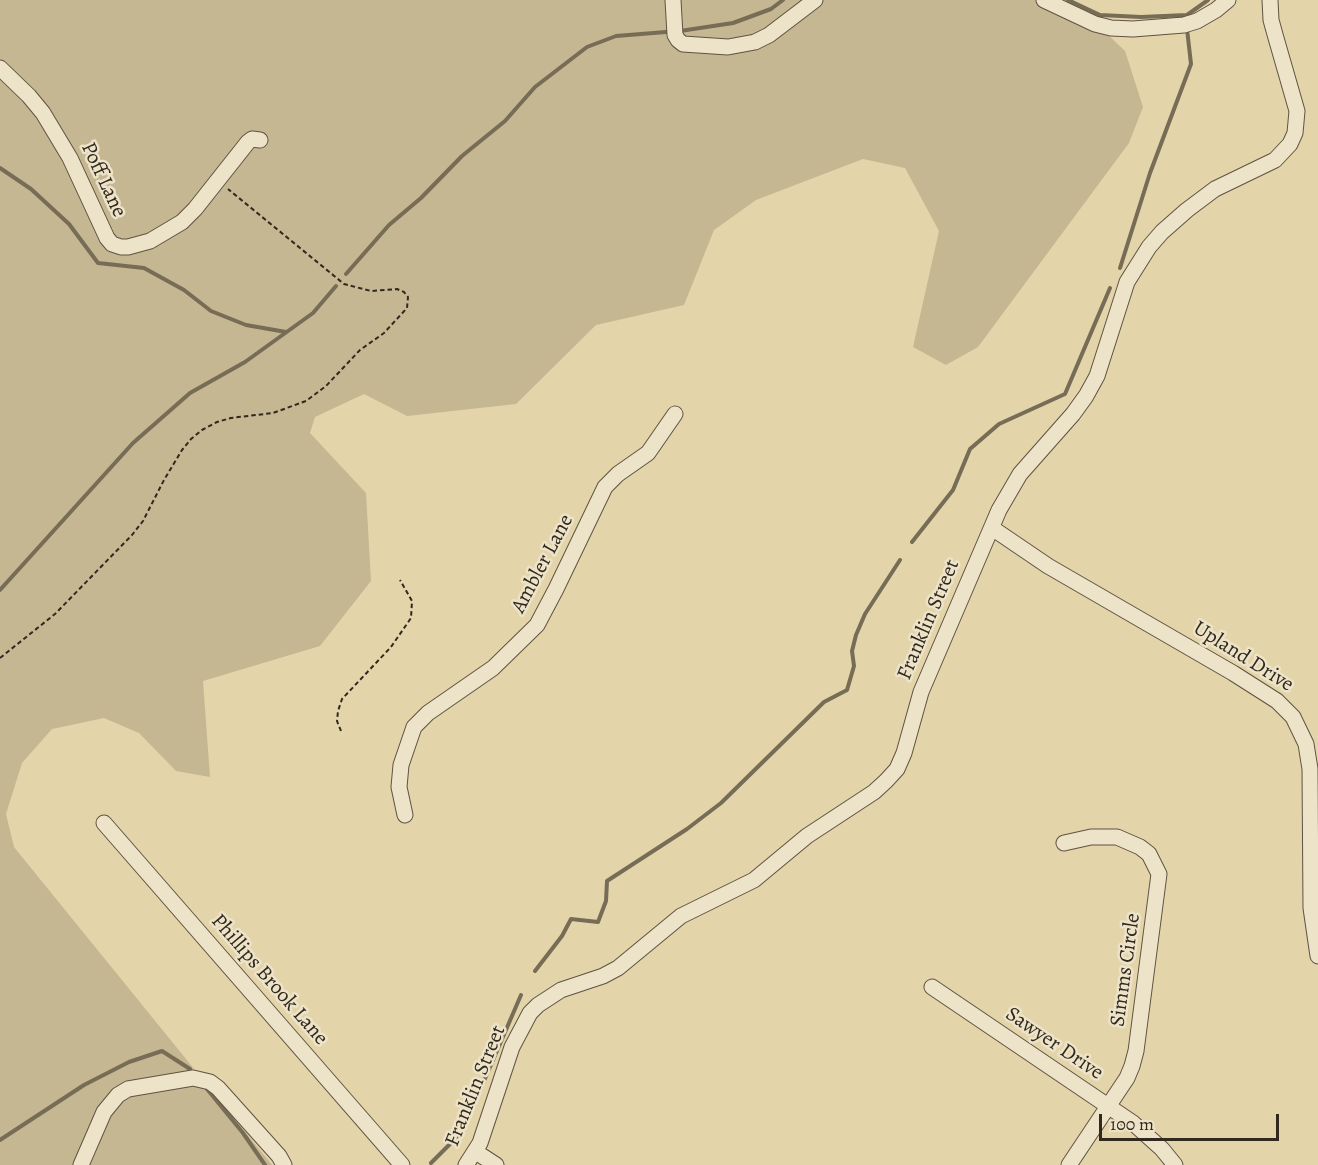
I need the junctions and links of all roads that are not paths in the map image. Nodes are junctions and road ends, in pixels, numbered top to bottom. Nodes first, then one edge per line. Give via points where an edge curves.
1 (673, 0) edge
2 (814, 0) edge
3 (1044, 0) edge
4 (1228, 0) edge
5 (1270, 0) edge
6 (0, 68) edge
7 (260, 140) dead end
8 (675, 414) dead end
9 (992, 528) junction
10 (405, 815) dead end
11 (104, 823) dead end
12 (1064, 843) dead end
13 (1318, 956) edge
14 (932, 987) dead end
15 (1108, 1106) junction
16 (476, 1152) junction
17 (81, 1165) edge
18 (284, 1165) edge
19 (402, 1165) edge
20 (466, 1165) edge
21 (496, 1165) edge
22 (1069, 1165) edge
23 (1175, 1165) edge

1 - 2 street via 678,40 683,44 728,47 749,44 769,35
3 - 4 street via 1095,24 1133,29 1184,25
5 - 9 street, Franklin Street via 1275,38 1297,111 1290,144 1275,160 1215,189 1149,247 1127,282 1097,376 1086,396 1020,474
6 - 7 street, Poff Lane via 29,96 59,137 107,238 121,247 167,233 195,209 248,142
8 - 10 street, Ambler Lane via 648,453 605,487 537,625 493,668 414,727 401,765 399,787
9 - 13 street, Upland Drive via 1048,566 1276,700 1293,717 1306,744 1310,769 1311,908
9 - 16 street, Franklin Street via 921,692 897,769 754,880 681,916 618,968 561,990 538,1005 512,1047
11 - 19 street, Phillips Brook Lane
12 - 15 street, Simms Circle via 1118,837 1149,854 1159,874 1136,1051 1126,1078
14 - 15 street, Sawyer Drive
15 - 22 street, Simms Circle
15 - 23 street, Sawyer Drive via 1146,1134
16 - 20 street, Franklin Street
16 - 21 street
17 - 18 street via 104,1112 118,1095 128,1089 193,1078 219,1088

